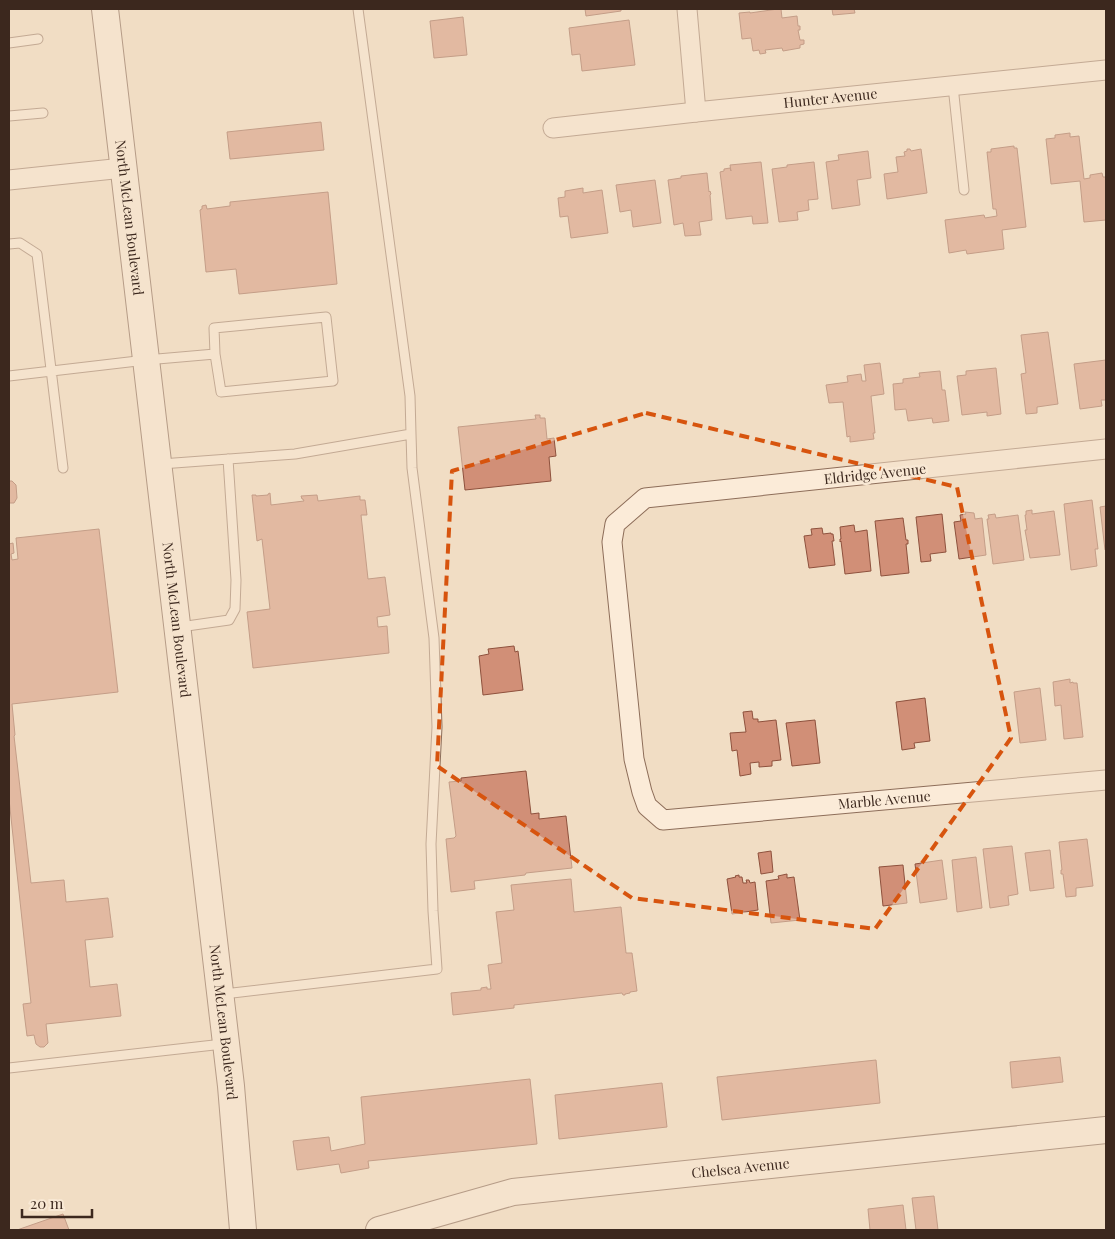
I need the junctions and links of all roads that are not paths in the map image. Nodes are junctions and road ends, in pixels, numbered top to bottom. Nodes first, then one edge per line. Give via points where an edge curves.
1 (105, 9) edge
2 (358, 9) edge
3 (687, 9) edge
4 (38, 39) dead end
5 (9, 43) edge
6 (1106, 70) edge
7 (952, 86) junction
8 (696, 112) junction
9 (43, 113) dead end
10 (9, 116) edge
11 (553, 128) dead end
12 (123, 168) junction
13 (9, 180) edge
14 (964, 190) dead end
15 (9, 244) edge
16 (215, 354) junction
17 (146, 360) junction
18 (50, 371) junction
19 (9, 376) edge
20 (411, 434) junction
21 (1106, 449) edge
22 (228, 459) junction
23 (158, 464) junction
24 (63, 468) dead end
25 (177, 627) junction
26 (1106, 780) edge
27 (663, 820) joint
28 (220, 994) junction
29 (226, 1044) junction
30 (9, 1065) edge
31 (1106, 1130) edge
32 (244, 1230) edge
33 (379, 1230) edge

1 - 12 main road, North McLean Boulevard
2 - 20 lane via 410,396
3 - 8 street
4 - 5 lane
6 - 7 street, Hunter Avenue
7 - 8 street, Hunter Avenue
7 - 14 lane
8 - 11 street, Hunter Avenue
9 - 10 lane
12 - 13 street
12 - 17 main road, North McLean Boulevard
15 - 18 lane via 20,243 37,254
16 - 16 lane via 221,392 333,381 326,317 214,328
16 - 17 lane
17 - 18 lane
17 - 23 main road, North McLean Boulevard
18 - 19 lane
18 - 24 lane
20 - 22 lane via 295,454
20 - 28 lane via 412,468 434,638 437,727 431,844 437,969
21 - 27 street, Eldridge Avenue via 645,498 615,524 612,542 634,759 647,806
22 - 23 lane
22 - 25 lane via 235,609 229,620
23 - 25 main road, North McLean Boulevard
25 - 28 main road, North McLean Boulevard
26 - 27 street, Marble Avenue
28 - 29 main road, North McLean Boulevard
29 - 30 lane
29 - 32 main road, North McLean Boulevard
31 - 33 main road, Chelsea Avenue via 512,1192

